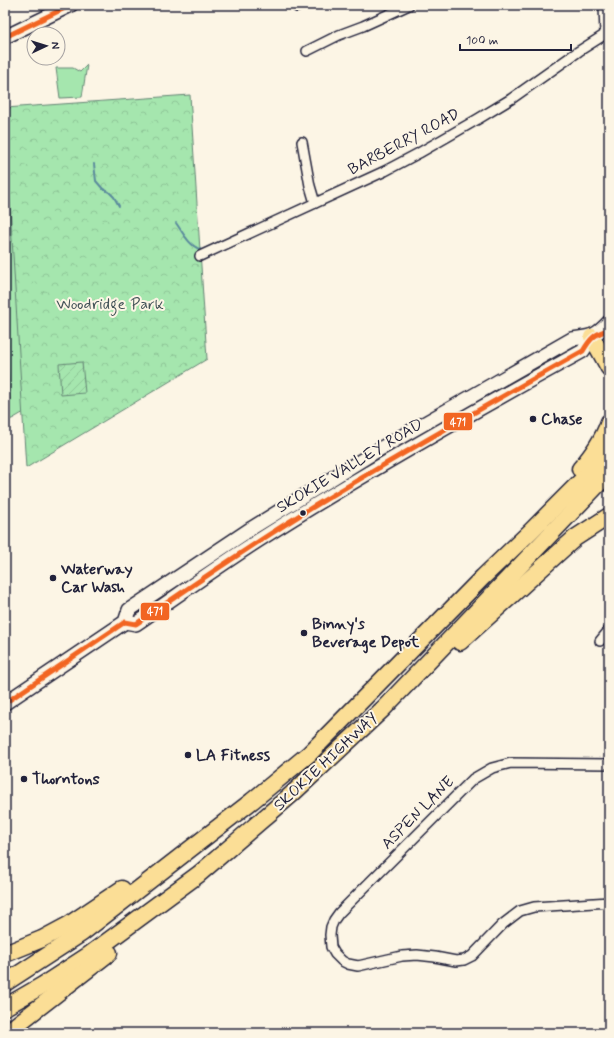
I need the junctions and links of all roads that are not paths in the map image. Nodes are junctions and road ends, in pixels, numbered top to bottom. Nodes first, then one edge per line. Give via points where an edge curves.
1 (71, 5) edge
2 (409, 5) edge
3 (605, 6) edge
4 (607, 33) edge
5 (5, 37) edge
6 (307, 51) dead end
7 (302, 142) dead end
8 (315, 203) junction
9 (200, 256) dead end
10 (604, 332) edge
11 (609, 368) edge
12 (609, 422) edge
13 (609, 453) edge
14 (609, 473) edge
15 (304, 495) junction
16 (312, 508) junction
17 (609, 516) edge
18 (252, 528) junction
19 (260, 540) junction
20 (503, 558) junction
21 (125, 622) junction
22 (609, 630) edge
23 (600, 640) dead end
24 (5, 703) edge
25 (383, 709) junction
26 (609, 764) edge
27 (252, 801) junction
28 (199, 874) junction
29 (609, 902) edge
30 (5, 954) edge
31 (5, 983) edge
32 (5, 1007) edge
33 (6, 1033) edge

1 - 5 main road
2 - 6 street via 338,34
3 - 4 street
4 - 8 street, BARBERRY ROAD via 478,119 385,171
7 - 8 street
8 - 9 street, BARBERRY ROAD
10 - 11 highway
10 - 15 main road, SKOKIE VALLEY ROAD via 572,339
10 - 16 main road, SKOKIE VALLEY ROAD via 583,350
12 - 20 highway via 592,455 526,528
13 - 20 highway, SKOKIE HIGHWAY
14 - 25 highway, SKOKIE HIGHWAY
15 - 16 main road
15 - 18 main road, SKOKIE VALLEY ROAD
16 - 19 main road, SKOKIE VALLEY ROAD
17 - 25 highway via 575,538 429,671
18 - 19 main road
18 - 21 main road, SKOKIE VALLEY ROAD via 129,610
19 - 21 main road, SKOKIE VALLEY ROAD via 136,624
20 - 27 highway, SKOKIE HIGHWAY via 310,752
21 - 24 main road, SKOKIE VALLEY ROAD
22 - 23 street
25 - 28 highway, SKOKIE HIGHWAY via 292,794
26 - 29 street, ASPEN LANE via 511,763 492,768 473,779 334,920 330,935 331,947 342,961 358,966 416,955 464,960 472,956 503,924 520,911 534,907
27 - 30 highway via 70,924
27 - 31 highway, SKOKIE HIGHWAY via 82,933
28 - 32 highway, SKOKIE HIGHWAY via 88,955
28 - 33 highway via 144,926

